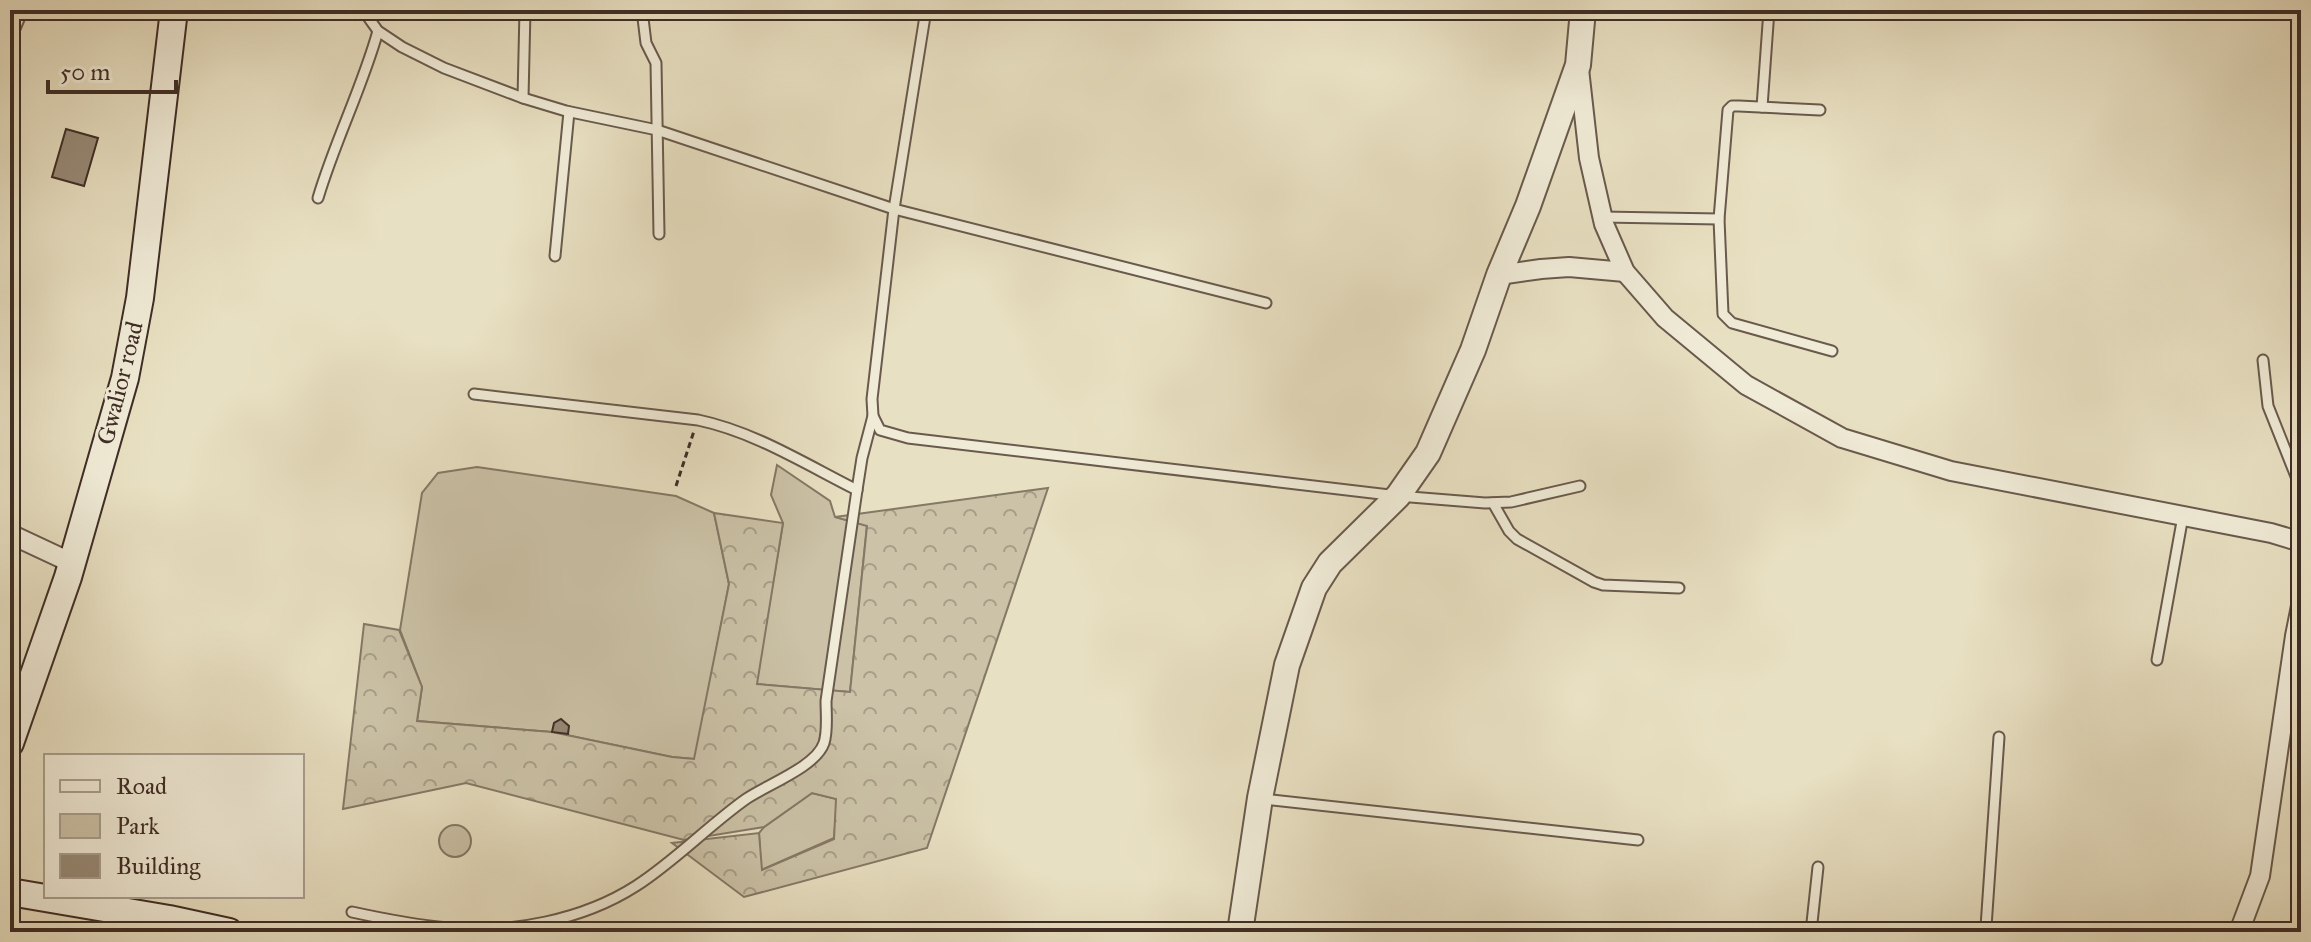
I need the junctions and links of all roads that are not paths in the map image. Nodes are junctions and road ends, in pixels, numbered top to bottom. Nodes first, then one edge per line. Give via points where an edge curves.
1 (18, 10) edge
2 (174, 10) edge
3 (363, 10) edge
4 (525, 10) edge
5 (642, 10) edge
6 (926, 10) edge
7 (1583, 10) edge
8 (1769, 10) edge
9 (10, 29) edge
10 (378, 31) junction
11 (1578, 65) junction
12 (523, 98) junction
13 (1762, 107) junction
14 (1820, 110) dead end
15 (569, 112) junction
16 (657, 130) junction
17 (318, 198) dead end
18 (894, 209) junction
19 (1602, 217) junction
20 (1719, 219) junction
21 (659, 234) dead end
22 (555, 256) dead end
23 (1625, 272) junction
24 (1499, 275) junction
25 (1266, 303) dead end
26 (1832, 351) dead end
27 (2263, 360) dead end
28 (474, 394) dead end
29 (873, 416) junction
30 (1580, 486) dead end
31 (2301, 489) edge
32 (857, 490) junction
33 (1398, 496) junction
34 (1493, 503) junction
35 (2183, 516) junction
36 (10, 534) edge
37 (2301, 542) edge
38 (72, 563) junction
39 (1679, 588) dead end
40 (2301, 606) edge
41 (2157, 660) dead end
42 (1999, 737) dead end
43 (10, 743) edge
44 (1260, 798) junction
45 (1638, 840) dead end
46 (1818, 867) dead end
47 (10, 892) edge
48 (352, 912) dead end
49 (168, 925) edge
50 (229, 932) edge
51 (1240, 932) edge
52 (1811, 932) edge
53 (1943, 932) edge
54 (2239, 932) edge

1 - 9 street
2 - 38 main road, Gwalior road via 138,311 125,378
3 - 10 lane
4 - 12 lane
5 - 16 lane via 646,43 656,63
6 - 18 lane
7 - 11 street
8 - 13 lane
10 - 12 lane via 444,68
10 - 17 lane
11 - 19 street
11 - 24 street
12 - 15 lane
13 - 14 lane
13 - 20 lane via 1728,110
15 - 16 lane
15 - 22 lane
16 - 18 lane
16 - 21 lane
18 - 25 lane
18 - 29 lane
19 - 20 lane
19 - 23 street
20 - 26 lane via 1723,314 1732,323
23 - 24 street via 1569,267
23 - 35 street via 1665,318 1746,385 1842,438 1951,471
24 - 33 street via 1428,453
27 - 31 lane via 2268,406
28 - 32 lane via 721,425
29 - 32 lane
29 - 33 lane via 883,432 908,438
30 - 34 lane
32 - 48 lane via 826,701 826,733 813,759 745,800 637,886 574,914 520,926 452,929
33 - 34 lane
33 - 44 street via 1330,563 1314,588 1287,665
34 - 39 lane via 1517,539 1594,582
35 - 37 street
35 - 41 lane
36 - 38 street
38 - 43 main road, Gwalior road
40 - 54 street via 2260,876
42 - 53 lane via 1986,927
44 - 45 lane
44 - 51 street
46 - 52 lane
47 - 49 main road
49 - 50 main road

